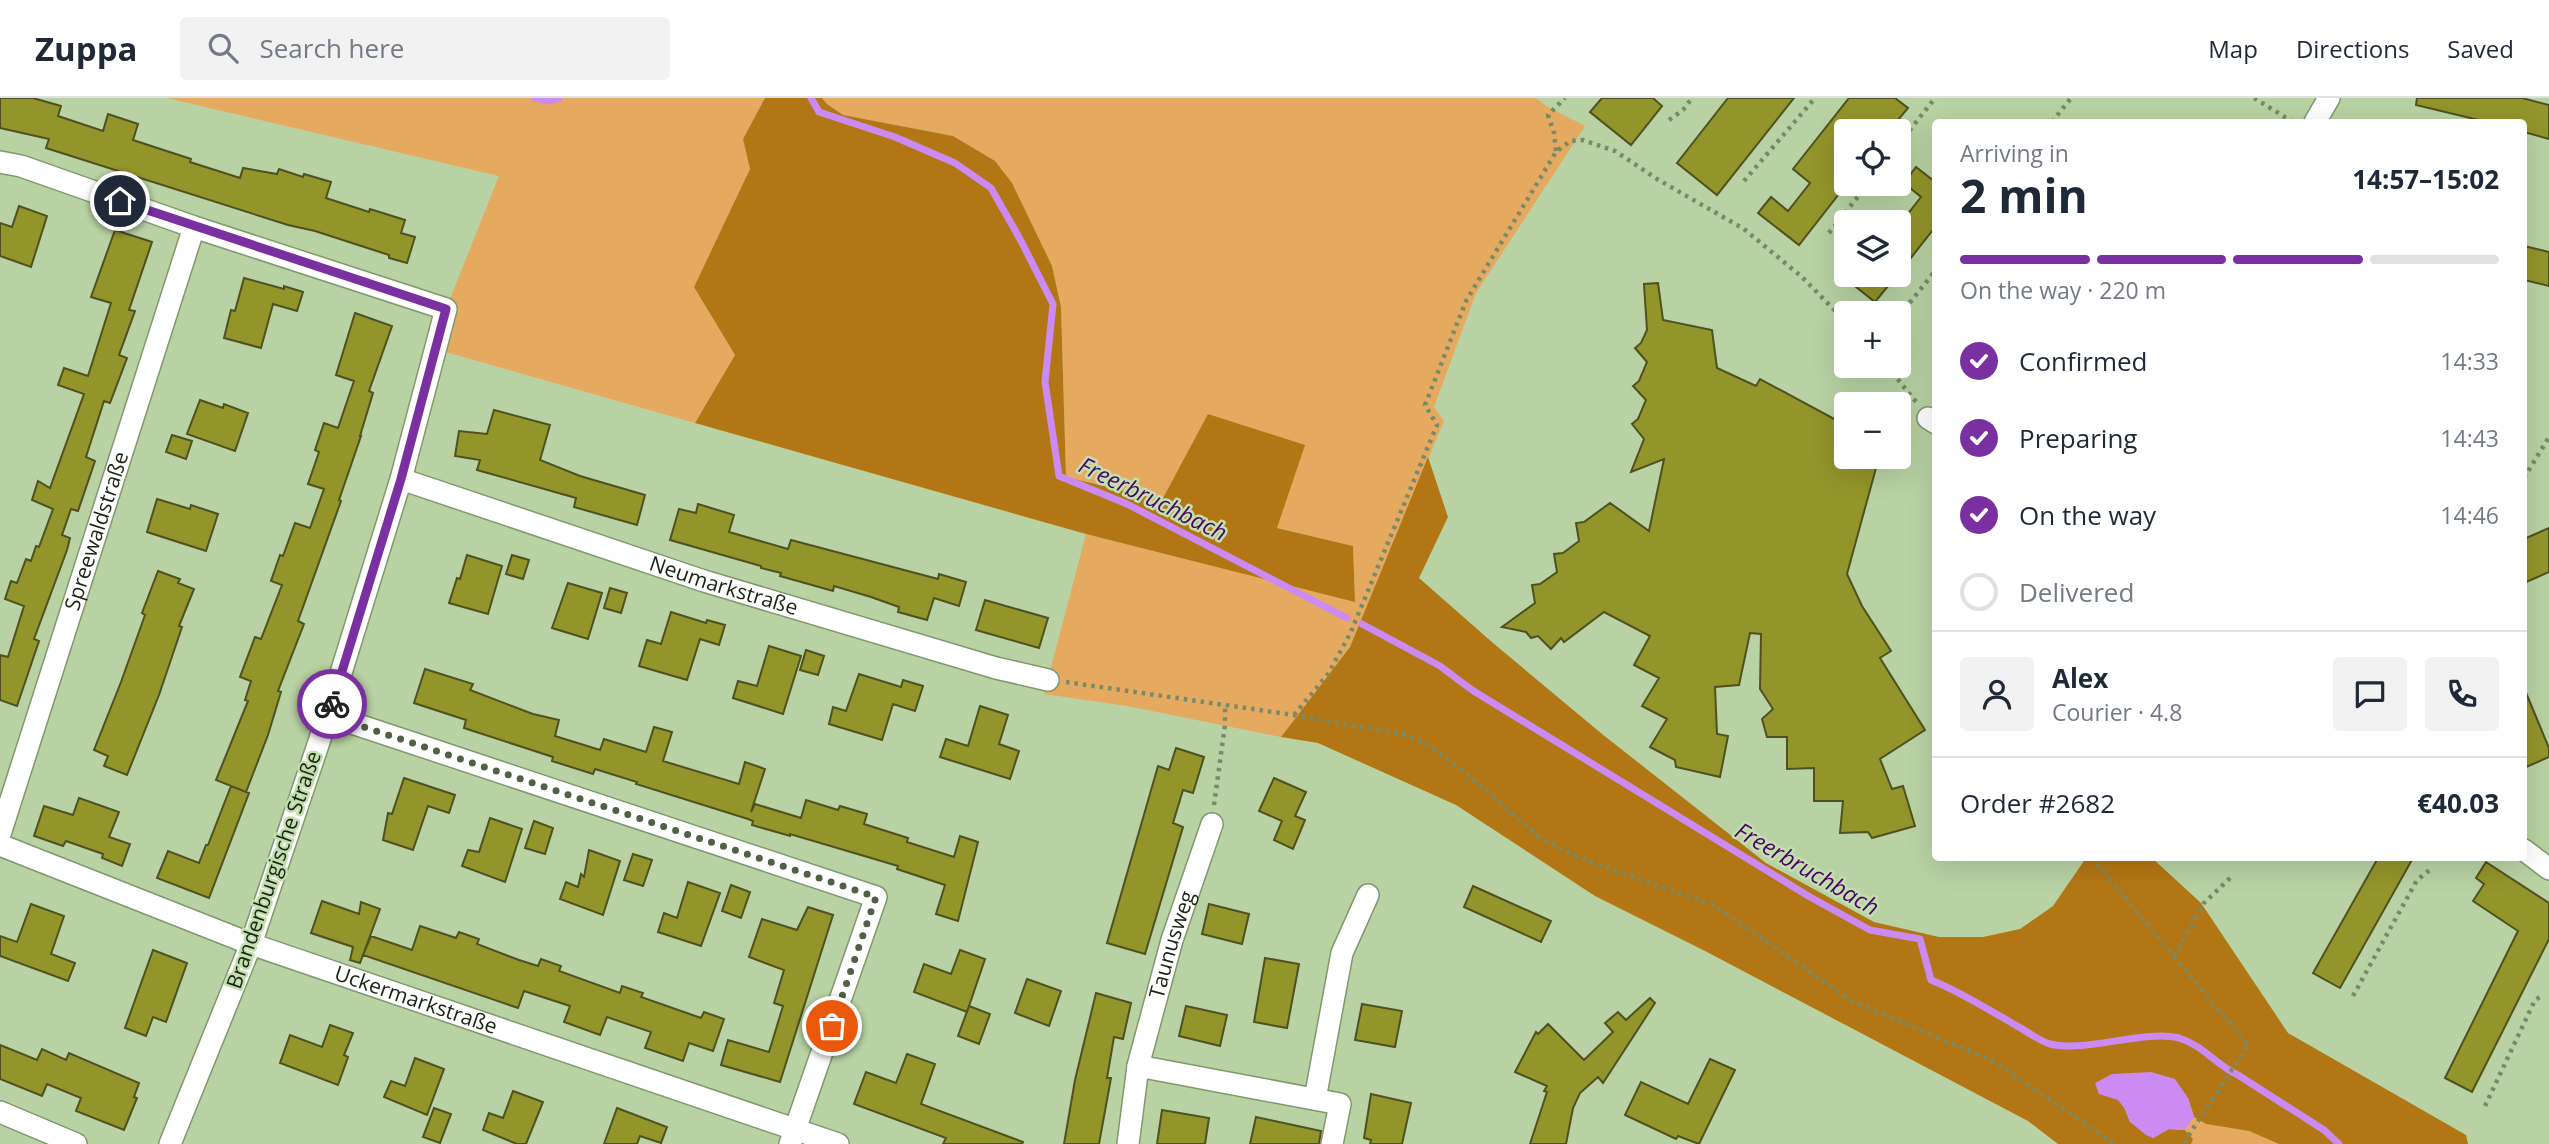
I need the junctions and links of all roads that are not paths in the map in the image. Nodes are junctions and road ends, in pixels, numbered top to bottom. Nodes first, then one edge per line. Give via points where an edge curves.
1 (2329, 98) edge
2 (2317, 119) edge
3 (0, 162) edge
4 (194, 227) junction
5 (401, 479) junction
6 (1048, 680) road end
7 (328, 715) junction
8 (1212, 824) road end
9 (0, 834) edge
10 (0, 845) edge
11 (2527, 852) edge
12 (2549, 869) edge
13 (1368, 895) dead end
14 (251, 944) junction
15 (1138, 1066) junction
16 (1315, 1099) junction
17 (0, 1112) edge
18 (793, 1136) edge
19 (76, 1144) edge
20 (170, 1144) edge
21 (838, 1144) edge
22 (1128, 1144) edge
23 (1332, 1144) edge

1 - 2 street
3 - 4 street
4 - 5 street, Brandenburgische Straße via 446,309
4 - 9 street, Spreewaldstraße
5 - 6 street, Neumarkstraße via 704,581
5 - 7 street, Brandenburgische Straße
7 - 14 street, Brandenburgische Straße
7 - 18 street via 876,897
8 - 15 street, Taunusweg via 1171,940
10 - 14 street, Uckermarkstraße
11 - 12 street
13 - 16 street via 1342,953
14 - 18 street, Uckermarkstraße
14 - 20 street, Brandenburgische Straße
15 - 16 street
15 - 22 street, Taunusweg
16 - 23 street via 1340,1104
17 - 19 street
18 - 21 street, Uckermarkstraße

